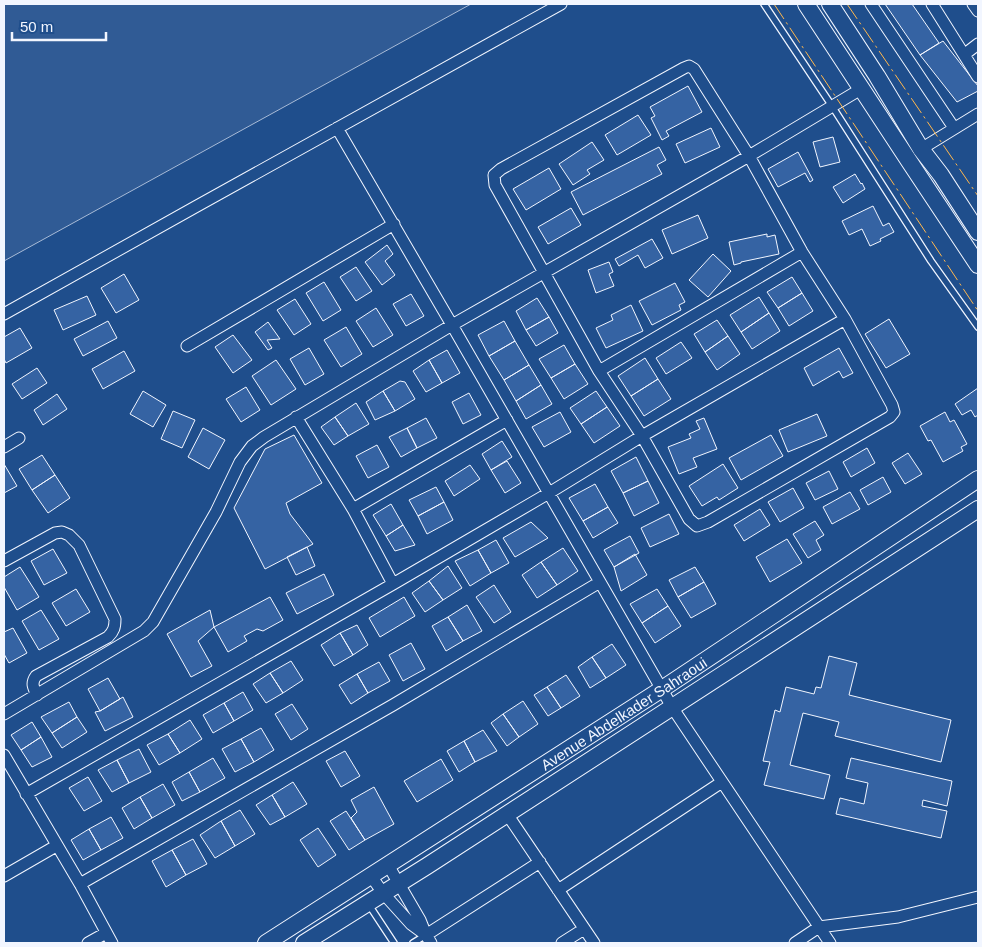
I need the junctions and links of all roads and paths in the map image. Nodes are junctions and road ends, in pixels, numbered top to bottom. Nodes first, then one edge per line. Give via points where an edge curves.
1 (561, 4) edge
2 (764, 4) edge
3 (806, 4) edge
4 (830, 4) edge
5 (871, 4) edge
6 (932, 4) edge
7 (973, 4) edge
8 (978, 11) edge
9 (978, 44) edge
10 (965, 54) junction
11 (978, 77) edge
12 (861, 89) junction
13 (832, 106) junction
14 (978, 114) edge
15 (337, 128) junction
16 (954, 128) junction
17 (921, 149) junction
18 (749, 156) junction
19 (394, 224) junction
20 (978, 232) edge
21 (802, 252) junction
22 (978, 264) edge
23 (544, 273) junction
24 (4, 314) edge
25 (845, 319) junction
26 (452, 325) junction
27 (978, 327) edge
28 (186, 346) dead end
29 (599, 371) junction
30 (296, 417) junction
31 (507, 420) junction
32 (642, 436) junction
33 (19, 438) dead end
34 (4, 447) edge
35 (978, 479) edge
36 (549, 493) junction
37 (978, 508) edge
38 (354, 509) junction
39 (4, 560) edge
40 (600, 582) junction
41 (393, 584) junction
42 (662, 689) junction
43 (36, 695) junction
44 (672, 707) junction
45 (4, 714) edge
46 (4, 754) edge
47 (722, 782) junction
48 (26, 794) junction
49 (507, 814) junction
50 (56, 846) junction
51 (540, 862) junction
52 (388, 866) junction
53 (4, 876) edge
54 (371, 876) junction
55 (80, 884) junction
56 (399, 884) junction
57 (558, 890) junction
58 (384, 893) junction
59 (978, 897) edge
60 (368, 903) junction
61 (820, 927) junction
62 (584, 929) junction
63 (109, 938) edge
64 (314, 939) edge
65 (428, 939) edge
66 (88, 943) edge
67 (266, 943) edge
68 (394, 943) edge
69 (413, 943) edge
70 (562, 943) edge
71 (594, 943) edge
72 (795, 943) edge
73 (830, 943) edge

1 - 15 street
2 - 13 lane
3 - 12 main road
4 - 17 main road
5 - 16 street
6 - 10 street
7 - 8 street
9 - 10 street
10 - 11 street
12 - 13 street
12 - 22 main road
13 - 18 street
13 - 27 lane via 931,262
14 - 16 street
15 - 19 street
15 - 24 street
16 - 17 street
17 - 20 main road
18 - 21 street
18 - 23 street
18 - 23 street via 689,66 501,169 494,175 495,185
19 - 26 street
19 - 28 street
21 - 25 street
21 - 29 street
23 - 26 street
23 - 29 street
25 - 32 street
25 - 32 street via 892,405 894,412 890,418 696,526
26 - 30 street
26 - 31 street
29 - 32 street
30 - 38 street
30 - 43 street via 252,446 240,462 216,512 153,622 144,631
31 - 36 street
31 - 38 street
32 - 36 street
33 - 34 street
35 - 42 main road, Avenue Abdelkader Sahraoui
36 - 40 street
36 - 41 street
37 - 44 main road, Avenue Abdelkader Sahraoui
38 - 41 street
39 - 43 street via 55,533 69,535 79,545 115,619 113,632 108,636 36,676 32,685
40 - 42 street
40 - 55 street
41 - 48 street
42 - 44 street
42 - 52 main road, Avenue Abdelkader Sahraoui
43 - 45 street
44 - 47 street
44 - 49 main road, Avenue Abdelkader Sahraoui
46 - 48 street
47 - 57 street
47 - 61 street
48 - 50 street
49 - 51 street
49 - 56 main road, Avenue Abdelkader Sahraoui
50 - 53 street
50 - 55 street
51 - 57 street
51 - 65 street
52 - 54 main road, Avenue Abdelkader Sahraoui
52 - 56 street
54 - 58 street
54 - 67 main road, Avenue Abdelkader Sahraoui
55 - 63 street
56 - 58 main road, Avenue Abdelkader Sahraoui
56 - 65 street
57 - 62 street
58 - 60 main road, Avenue Abdelkader Sahraoui
58 - 65 street via 410,924
59 - 61 street via 898,917
60 - 64 main road, Avenue Abdelkader Sahraoui
60 - 68 lane
61 - 72 street
61 - 73 street
62 - 70 street
62 - 71 street
63 - 66 street
65 - 69 lane

